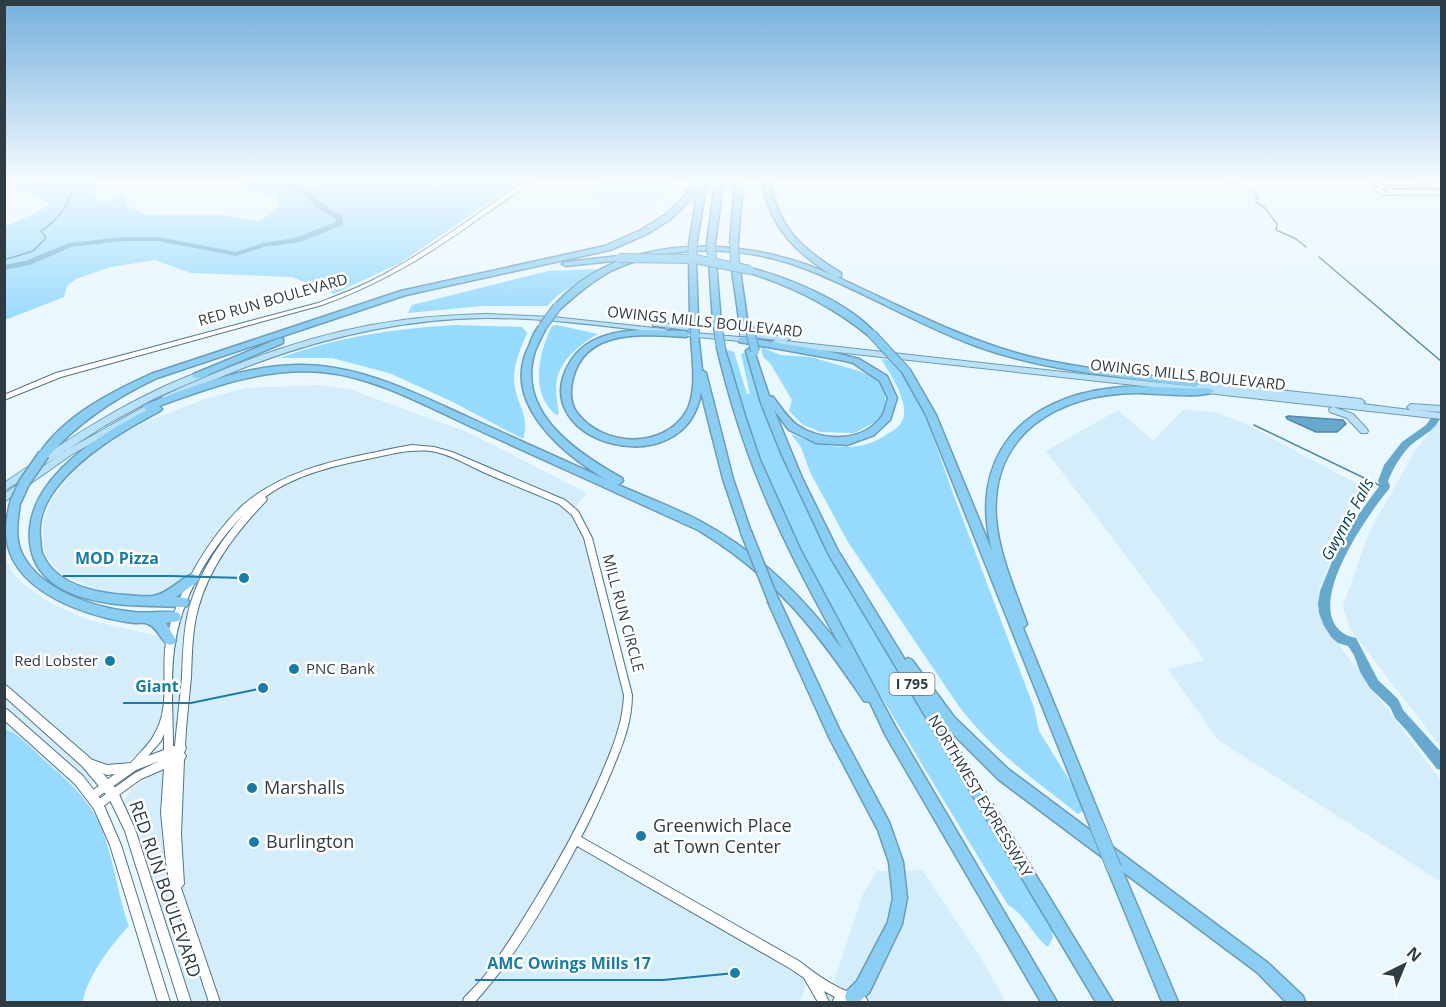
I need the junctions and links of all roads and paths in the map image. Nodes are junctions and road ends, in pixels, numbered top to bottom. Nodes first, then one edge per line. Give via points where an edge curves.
1 (458, 229) edge
2 (646, 229) edge
3 (695, 229) edge
4 (713, 229) edge
5 (735, 229) edge
6 (784, 229) edge
7 (479, 275) junction
8 (421, 289) junction
9 (934, 325) junction
10 (686, 334) junction
11 (742, 340) junction
12 (696, 346) junction
13 (753, 351) junction
14 (1054, 374) junction
15 (197, 376) junction
16 (361, 376) junction
17 (1196, 384) junction
18 (1209, 391) junction
19 (4, 398) edge
20 (1284, 400) junction
21 (1354, 401) junction
22 (147, 407) junction
23 (1442, 409) edge
24 (1414, 410) junction
25 (1442, 416) edge
26 (1364, 431) dead end
27 (274, 487) junction
28 (4, 488) edge
29 (10, 501) edge
30 (704, 528) junction
31 (193, 579) junction
32 (851, 584) junction
33 (156, 601) junction
34 (189, 602) junction
35 (192, 615) junction
36 (175, 617) junction
37 (152, 620) junction
38 (170, 640) junction
39 (4, 689) edge
40 (1045, 698) junction
41 (169, 704) junction
42 (4, 713) edge
43 (891, 732) junction
44 (181, 752) junction
45 (169, 756) junction
46 (86, 762) junction
47 (133, 767) junction
48 (144, 773) junction
49 (168, 782) junction
50 (110, 790) junction
51 (95, 800) junction
52 (576, 840) junction
53 (182, 907) junction
54 (806, 973) junction
55 (850, 1000) edge
56 (164, 1002) edge
57 (185, 1002) edge
58 (214, 1002) edge
59 (468, 1002) edge
60 (824, 1002) edge
61 (1048, 1002) edge
62 (1105, 1002) edge
63 (1170, 1002) edge
64 (1297, 1002) edge

1 - 19 main road, RED RUN BOULEVARD via 404,266 356,291 66,373
2 - 7 highway via 586,253
3 - 12 highway, bridge via 692,261
4 - 43 highway, I 795, bridge via 717,323 743,427 783,525
5 - 13 highway, bridge via 738,288
6 - 9 highway via 803,250 832,271
7 - 8 highway
7 - 40 highway, bridge via 619,258 686,259 750,270 780,280 846,313 907,372 927,406
8 - 15 highway via 328,321
8 - 29 highway, bridge via 144,380 92,410 61,435
9 - 17 highway via 1026,359
9 - 30 highway, bridge via 790,261 718,249 673,251 618,266 584,284 556,308 531,348 527,378 534,406 550,434 590,467
10 - 11 main road, OWINGS MILLS BOULEVARD
10 - 12 highway via 624,334 589,346 576,359 567,379 567,401 576,418 596,435 620,443 646,442 673,432 685,422 694,406
10 - 22 main road, OWINGS MILLS BOULEVARD via 538,317 485,316 406,322 350,332 276,353 215,375
11 - 13 highway via 826,353 865,365 889,387 890,413 881,426 861,437 833,441 801,433 785,421 770,400
11 - 14 main road, OWINGS MILLS BOULEVARD
12 - 55 highway, bridge via 719,449 746,532 834,733 884,827 896,862 900,898 895,924 864,985
13 - 32 highway, NORTHWEST EXPRESSWAY / I 795 via 764,400 786,455
14 - 18 main road, OWINGS MILLS BOULEVARD
14 - 21 main road
15 - 17 main road, OWINGS MILLS BOULEVARD via 288,343 352,327 437,313 501,310
15 - 28 main road, OWINGS MILLS BOULEVARD via 111,419
16 - 22 highway via 322,369 268,371 212,384
16 - 30 highway
16 - 33 highway via 295,372 215,386 128,424 93,446 66,470 49,492 36,519 35,548 45,569 82,592 122,600
17 - 21 main road, OWINGS MILLS BOULEVARD
18 - 20 main road, OWINGS MILLS BOULEVARD
18 - 40 highway via 1123,390 1078,398 1032,420 1005,450 992,482 992,527
20 - 24 main road, OWINGS MILLS BOULEVARD
20 - 26 main road via 1297,406 1344,413
21 - 24 main road, OWINGS MILLS BOULEVARD
22 - 29 main road, OWINGS MILLS BOULEVARD via 68,453
23 - 24 main road, OWINGS MILLS BOULEVARD
24 - 25 main road, OWINGS MILLS BOULEVARD
27 - 31 street, MILL RUN CIRCLE via 250,502 229,523
27 - 34 street, MILL RUN CIRCLE via 234,529
27 - 52 street, MILL RUN CIRCLE via 323,465 424,447 562,502 575,513 588,538 628,695 624,732
29 - 37 highway via 13,546 24,567 37,580 61,595 103,612
30 - 43 highway via 750,558 803,606
31 - 33 highway
31 - 34 street, MILL RUN CIRCLE
32 - 62 highway, NORTHWEST EXPRESSWAY / I 795
32 - 64 highway via 935,704 983,756 1024,791 1263,968
33 - 34 highway
34 - 35 street, MILL RUN CIRCLE
34 - 36 street, MILL RUN CIRCLE
35 - 36 street
35 - 44 street, MILL RUN CIRCLE
36 - 37 highway
36 - 38 street, MILL RUN CIRCLE
37 - 38 highway
38 - 41 street, MILL RUN CIRCLE
39 - 46 main road, RED RUN BOULEVARD
40 - 63 highway, bridge
41 - 45 street, MILL RUN CIRCLE
41 - 47 street via 160,735
42 - 51 main road, RED RUN BOULEVARD via 68,770
43 - 61 highway, I 795
44 - 45 street
44 - 53 street, MILL RUN CIRCLE via 176,847
45 - 47 street
45 - 48 street
45 - 49 street, MILL RUN CIRCLE
46 - 47 street via 107,770
46 - 50 main road, RED RUN BOULEVARD
47 - 50 street
48 - 49 street via 162,774
48 - 50 street
49 - 53 street, MILL RUN CIRCLE via 167,837 172,875
50 - 51 street
50 - 57 main road, RED RUN BOULEVARD via 130,829
51 - 56 main road, RED RUN BOULEVARD via 115,845
52 - 54 street
52 - 59 street, MILL RUN CIRCLE via 500,964
53 - 58 street, MILL RUN CIRCLE
54 - 55 street
54 - 60 street

